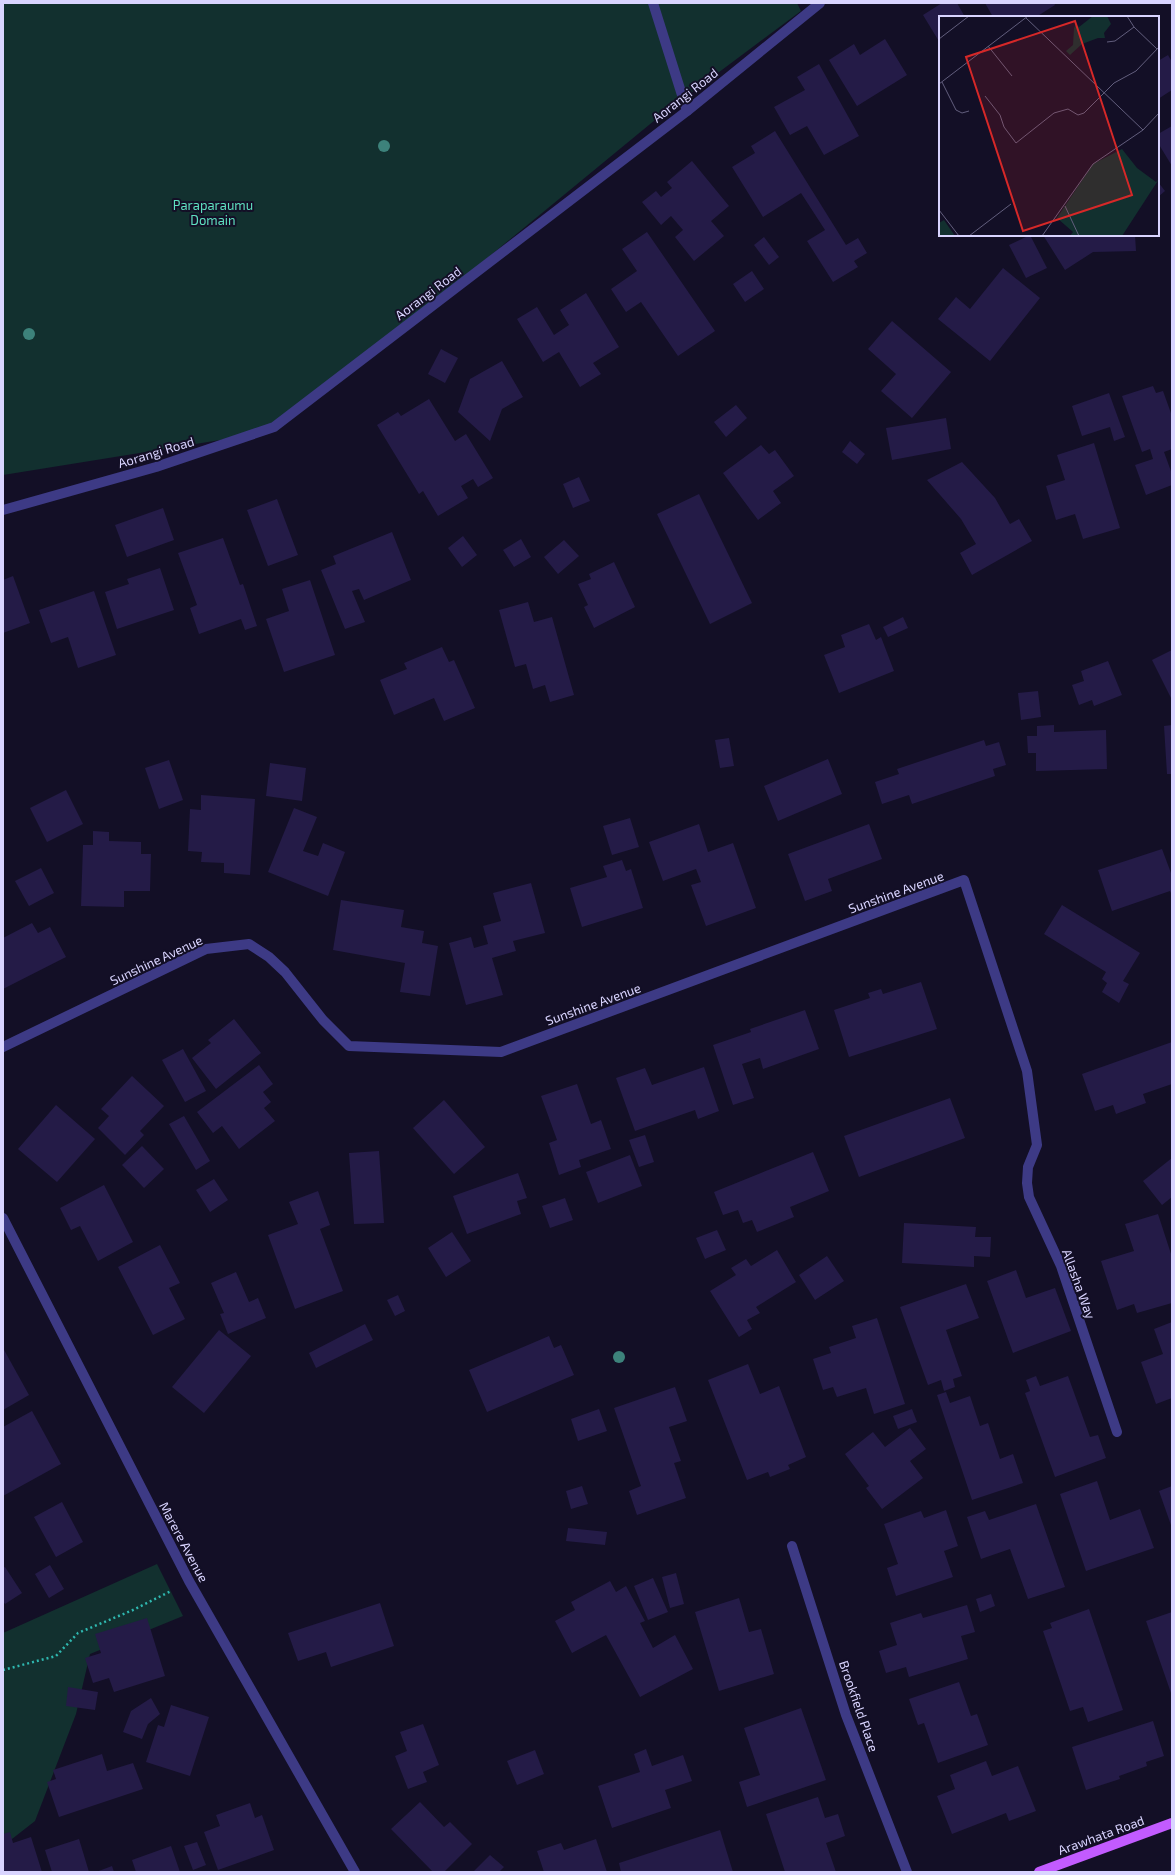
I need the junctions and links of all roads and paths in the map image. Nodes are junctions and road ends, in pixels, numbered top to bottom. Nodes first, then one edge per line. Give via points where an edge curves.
1 (652, 3) edge
2 (820, 3) edge
3 (688, 111) junction
4 (3, 510) edge
5 (3, 1047) edge
6 (1037, 1145) joint
7 (3, 1218) edge
8 (1117, 1432) dead end
9 (792, 1546) dead end
10 (189, 1581) junction
11 (3, 1670) edge
12 (1172, 1823) edge
13 (355, 1872) edge
14 (907, 1872) edge
15 (1039, 1872) edge

1 - 3 street
2 - 3 street, Aorangi Road
3 - 4 street, Aorangi Road via 274,427 156,467
5 - 6 street, Sunshine Avenue via 206,949 249,944 285,972 323,1020 349,1046 501,1052 964,880 1028,1071
6 - 8 street, Allasha Way via 1028,1167 1027,1183 1030,1197 1061,1266
7 - 10 street, Marere Avenue
9 - 14 street, Brookfield Place via 846,1715
10 - 11 path via 134,1610 78,1633 56,1656
10 - 13 street, Marere Avenue
12 - 15 main road, Arawhata Road

